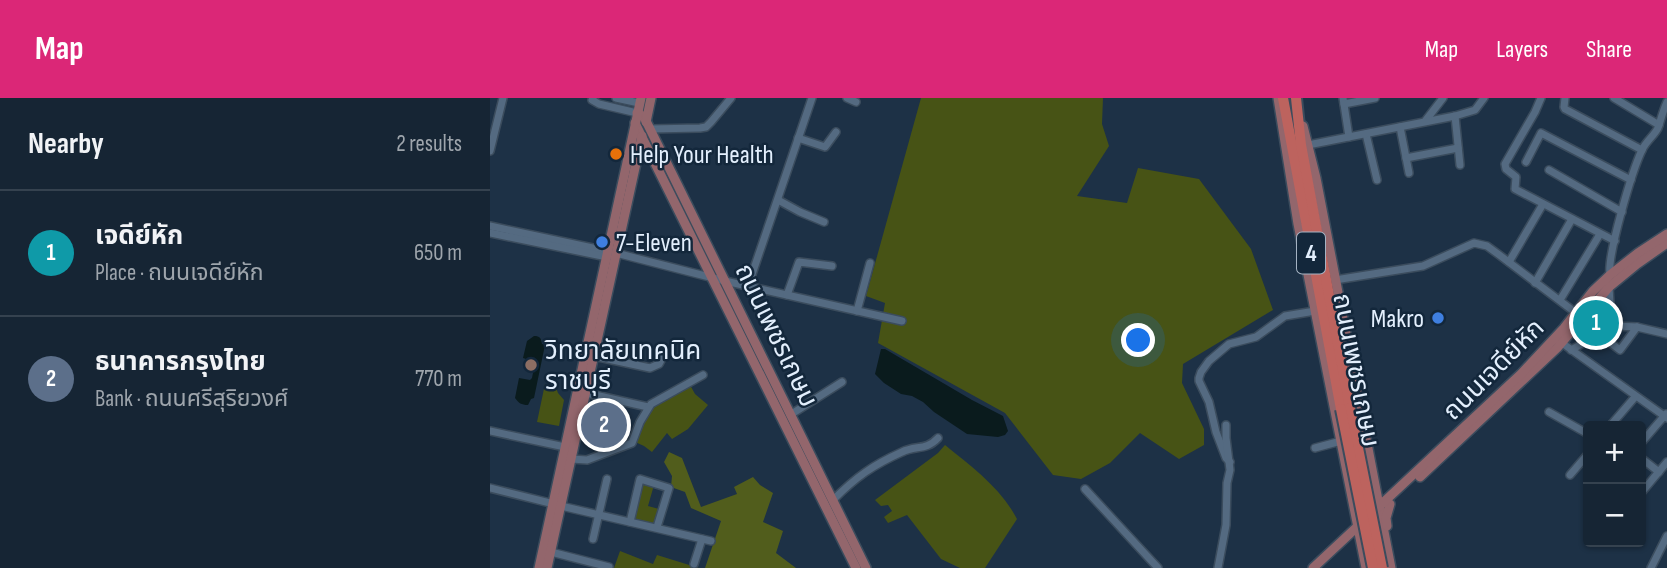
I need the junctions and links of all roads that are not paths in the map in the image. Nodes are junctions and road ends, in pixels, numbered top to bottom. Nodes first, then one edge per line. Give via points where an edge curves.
1 (503, 98) edge
2 (593, 98) edge
3 (616, 98) edge
4 (651, 98) edge
5 (731, 98) edge
6 (812, 98) edge
7 (846, 98) edge
8 (1280, 98) edge
9 (1375, 98) edge
10 (1443, 98) edge
11 (1484, 98) edge
12 (1541, 98) edge
13 (1565, 98) edge
14 (1614, 98) edge
15 (1296, 99) edge
16 (1343, 101) edge
17 (856, 102) dead end
18 (1667, 103) edge
19 (639, 105) edge
20 (1455, 117) junction
21 (1425, 121) junction
22 (635, 123) junction
23 (648, 125) junction
24 (1659, 125) junction
25 (1400, 127) junction
26 (836, 132) dead end
27 (1366, 134) junction
28 (642, 136) junction
29 (1349, 137) junction
30 (798, 138) junction
31 (1308, 145) junction
32 (1458, 148) junction
33 (1642, 150) junction
34 (490, 151) edge
35 (1406, 158) junction
36 (1526, 162) dead end
37 (1460, 165) dead end
38 (1549, 170) dead end
39 (1409, 173) dead end
40 (1377, 180) dead end
41 (1631, 180) junction
42 (778, 200) junction
43 (1544, 204) junction
44 (1622, 212) junction
45 (1572, 219) junction
46 (824, 222) dead end
47 (490, 226) edge
48 (490, 233) edge
49 (1600, 234) junction
50 (1667, 234) edge
51 (522, 237) junction
52 (1615, 241) junction
53 (1667, 243) edge
54 (610, 254) junction
55 (1509, 262) junction
56 (870, 263) dead end
57 (832, 266) dead end
58 (1610, 275) junction
59 (712, 277) junction
60 (1335, 280) junction
61 (725, 281) junction
62 (1535, 283) junction
63 (748, 286) junction
64 (1609, 287) junction
65 (787, 295) junction
66 (1560, 300) junction
67 (857, 311) junction
68 (1315, 311) junction
69 (1576, 313) junction
70 (902, 321) dead end
71 (1614, 326) junction
72 (1637, 327) junction
73 (1667, 334) edge
74 (1600, 335) junction
75 (1562, 343) junction
76 (1571, 350) junction
77 (666, 351) dead end
78 (594, 356) junction
79 (703, 375) dead end
80 (842, 382) dead end
81 (586, 393) junction
82 (1635, 397) junction
83 (648, 407) junction
84 (1346, 408) junction
85 (1549, 412) dead end
86 (790, 415) junction
87 (1666, 415) edge
88 (1614, 421) edge
89 (1226, 425) dead end
90 (490, 431) edge
91 (1583, 431) edge
92 (1646, 437) edge
93 (938, 438) dead end
94 (1341, 441) junction
95 (1315, 448) dead end
96 (570, 452) junction
97 (1583, 460) edge
98 (1230, 462) junction
99 (1646, 462) edge
100 (1667, 462) edge
101 (1659, 472) junction
102 (1570, 475) dead end
103 (607, 479) dead end
104 (1374, 484) junction
105 (1646, 487) edge
106 (490, 488) edge
107 (1084, 489) dead end
108 (1395, 491) junction
109 (833, 500) junction
110 (1353, 502) junction
111 (1390, 504) junction
112 (557, 505) junction
113 (1379, 510) junction
114 (599, 514) junction
115 (630, 522) junction
116 (657, 527) junction
117 (1359, 529) junction
118 (845, 536) junction
119 (1667, 536) edge
120 (1384, 537) junction
121 (1348, 538) junction
122 (702, 539) junction
123 (593, 540) dead end
124 (710, 541) dead end
125 (1363, 551) junction
126 (551, 552) junction
127 (694, 564) dead end
128 (609, 567) edge
129 (539, 568) edge
130 (547, 568) edge
131 (856, 568) edge
132 (866, 568) edge
133 (1158, 568) edge
134 (1218, 568) edge
135 (1314, 568) edge
136 (1366, 568) edge
137 (1373, 568) edge
138 (1382, 568) edge
139 (1391, 568) edge
140 (1651, 568) edge

1 - 34 street
2 - 19 street via 599,104
3 - 19 street
4 - 23 main road
5 - 23 street via 706,127
6 - 30 street
7 - 17 street
8 - 68 main road, 4
8 - 84 highway, ถนนเพชรเกษม / 4
9 - 16 street
10 - 21 street
11 - 20 street via 1475,110
12 - 43 street via 1505,166 1516,177 1515,189
13 - 33 street via 1565,109
14 - 24 street
15 - 31 main road, 4
15 - 84 highway, ถนนเพชรเกษม / 4
16 - 29 street
18 - 24 street
19 - 22 main road
19 - 23 main road, ถนนเพชรเกษม
20 - 21 street
20 - 32 street
21 - 25 street
22 - 28 main road, ถนนเพชรเกษม
22 - 54 main road
23 - 28 main road
23 - 61 main road, ถนนเพชรเกษม
24 - 33 street
25 - 27 street
25 - 35 street
26 - 30 street via 825,147
27 - 29 street
27 - 40 street
28 - 54 main road
28 - 59 main road, ถนนเพชรเกษม
29 - 31 street
30 - 42 street
31 - 60 main road, 4
32 - 35 street
32 - 37 street
33 - 41 street
35 - 39 street
36 - 41 street via 1541,134
38 - 44 street
41 - 44 street
42 - 46 street
42 - 63 street
43 - 45 street
43 - 55 street
44 - 52 street
45 - 49 street
45 - 62 street
47 - 51 street
48 - 51 street
49 - 52 street
49 - 66 street
50 - 58 main road, ถนนเจดีย์หัก
51 - 54 street
52 - 58 street
53 - 64 main road, ถนนเจดีย์หัก
54 - 59 street
54 - 78 main road
54 - 96 main road
55 - 60 street via 1487,246 1474,243 1423,266
55 - 62 street
56 - 67 street
57 - 65 street via 799,262
58 - 69 main road, ถนนเจดีย์หัก
59 - 61 street
59 - 118 main road, ถนนเพชรเกษม
60 - 104 main road, 4
61 - 63 street
61 - 86 main road, ถนนเพชรเกษม
62 - 66 street
63 - 65 street
64 - 71 street
64 - 75 main road, ถนนเจดีย์หัก
65 - 67 street
66 - 69 street
67 - 70 street
68 - 94 main road, 4
68 - 98 street via 1285,316 1256,337 1229,344 1201,372 1199,382
69 - 108 main road, ถนนเจดีย์หัก via 1521,374
71 - 72 street
71 - 74 street
72 - 73 street
72 - 74 street via 1620,350
74 - 76 street
75 - 76 street
75 - 111 main road, ถนนเจดีย์หัก
76 - 82 street
77 - 78 street via 659,364 650,368
78 - 81 main road
79 - 83 street
80 - 86 street
81 - 83 street
81 - 96 main road
82 - 87 street
82 - 88 street
83 - 96 street via 632,443 587,460
84 - 137 highway, ถนนเพชรเกษม / 4, bridge
84 - 138 highway, ถนนเพชรเกษม / 4, bridge
85 - 91 street
86 - 109 main road, ถนนเพชรเกษม
87 - 92 street
89 - 98 street
90 - 96 street
93 - 109 street via 929,446 906,450 866,470
94 - 95 street
94 - 110 main road, 4
96 - 112 main road
97 - 102 street
98 - 134 street
99 - 101 street
100 - 101 street
101 - 105 street
103 - 114 street
104 - 108 main road via 1383,491
104 - 113 main road, 4
106 - 112 street
107 - 133 street
108 - 113 main road, ถนนเจดีย์หัก
109 - 118 main road, ถนนเพชรเกษม
110 - 117 main road, 4
110 - 121 main road
111 - 113 main road, ถนนเจดีย์หัก
111 - 120 main road
112 - 114 street
112 - 126 main road
112 - 129 main road
113 - 117 main road
113 - 120 main road, 4
114 - 115 street
114 - 123 street
115 - 116 street
115 - 116 street via 640,479 669,488
116 - 122 street
117 - 121 main road
117 - 125 main road, 4
118 - 131 main road, ถนนเพชรเกษม
118 - 132 main road, ถนนเพชรเกษม
119 - 140 street
120 - 139 main road, 4
121 - 125 main road
121 - 135 main road
122 - 124 street
122 - 127 street
125 - 136 main road, 4
126 - 128 street
126 - 130 main road

